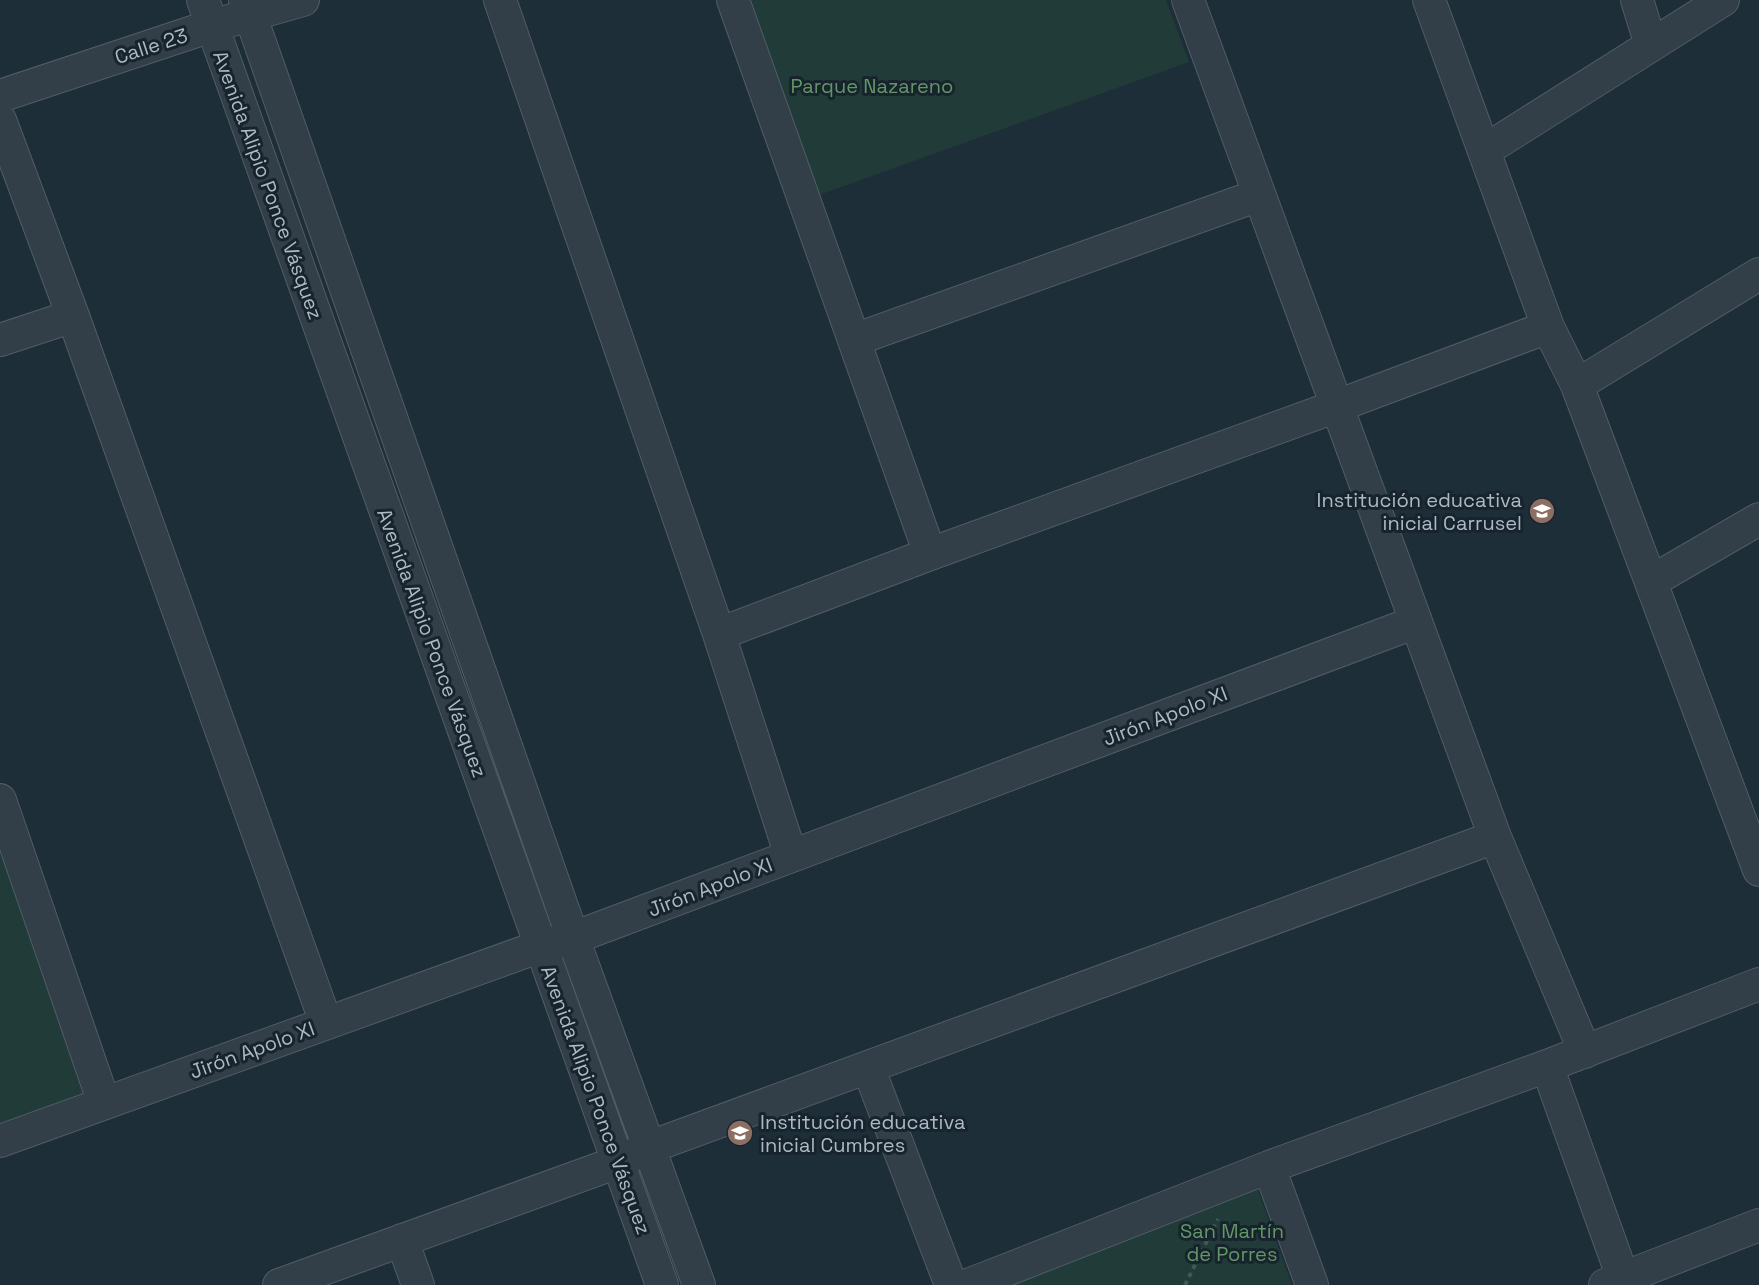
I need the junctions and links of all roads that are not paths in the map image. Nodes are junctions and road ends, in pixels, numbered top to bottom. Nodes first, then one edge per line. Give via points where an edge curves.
1 (303, 0) edge
2 (500, 0) edge
3 (733, 0) edge
4 (1188, 0) edge
5 (1429, 0) edge
6 (1637, 0) edge
7 (1723, 0) edge
8 (248, 8) edge
9 (207, 13) edge
10 (1651, 45) junction
11 (0, 96) edge
12 (0, 120) edge
13 (1484, 150) junction
14 (1259, 195) junction
15 (1759, 274) edge
16 (73, 316) junction
17 (1548, 327) junction
18 (0, 340) edge
19 (854, 340) junction
20 (1577, 385) junction
21 (1337, 406) junction
22 (1759, 519) edge
23 (930, 554) junction
24 (1652, 581) junction
25 (1416, 622) junction
26 (719, 634) junction
27 (0, 800) edge
28 (1495, 837) junction
29 (791, 856) junction
30 (1757, 856) edge
31 (573, 938) junction
32 (541, 946) junction
33 (1759, 984) edge
34 (326, 1023) junction
35 (1585, 1052) junction
36 (1547, 1066) junction
37 (868, 1067) junction
38 (104, 1103) junction
39 (0, 1141) edge
40 (650, 1147) junction
41 (618, 1162) junction
42 (1269, 1167) junction
43 (1759, 1226) edge
44 (402, 1240) junction
45 (1660, 1275) edge
46 (1614, 1282) edge
47 (279, 1285) edge
48 (418, 1285) edge
49 (662, 1285) edge
50 (699, 1285) edge
51 (951, 1285) edge
52 (968, 1285) edge
53 (1312, 1285) edge

1 - 8 street, Calle 23
2 - 26 street
3 - 19 street
4 - 14 street
5 - 13 street
6 - 10 street
7 - 10 street
8 - 9 street, Calle 23
8 - 31 street, Avenida Alipio Ponce Vásquez
9 - 11 street, Calle 23
9 - 32 street, Avenida Alipio Ponce Vásquez
10 - 13 street
12 - 16 street
13 - 17 street
14 - 19 street
14 - 21 street
15 - 20 street
16 - 18 street
16 - 34 street
17 - 20 street
17 - 21 street
19 - 23 street
20 - 24 street
21 - 23 street
21 - 25 street
22 - 24 street
23 - 26 street
24 - 30 street
25 - 28 street
25 - 29 street, Jirón Apolo XI
26 - 29 street
27 - 38 street
28 - 35 street
28 - 37 street
29 - 31 street, Jirón Apolo XI
31 - 32 street, Jirón Apolo XI
31 - 40 street, Avenida Alipio Ponce Vásquez
32 - 34 street, Jirón Apolo XI
32 - 41 street, Avenida Alipio Ponce Vásquez
33 - 35 street
34 - 38 street, Jirón Apolo XI
35 - 36 street
36 - 42 street
36 - 46 street
37 - 40 street
37 - 51 street
38 - 39 street, Jirón Apolo XI
40 - 41 street
40 - 50 street, Avenida Alipio Ponce Vásquez
41 - 44 street
41 - 49 street, Avenida Alipio Ponce Vásquez
42 - 52 street
42 - 53 street
43 - 45 street
44 - 47 street
44 - 48 street
45 - 46 street

